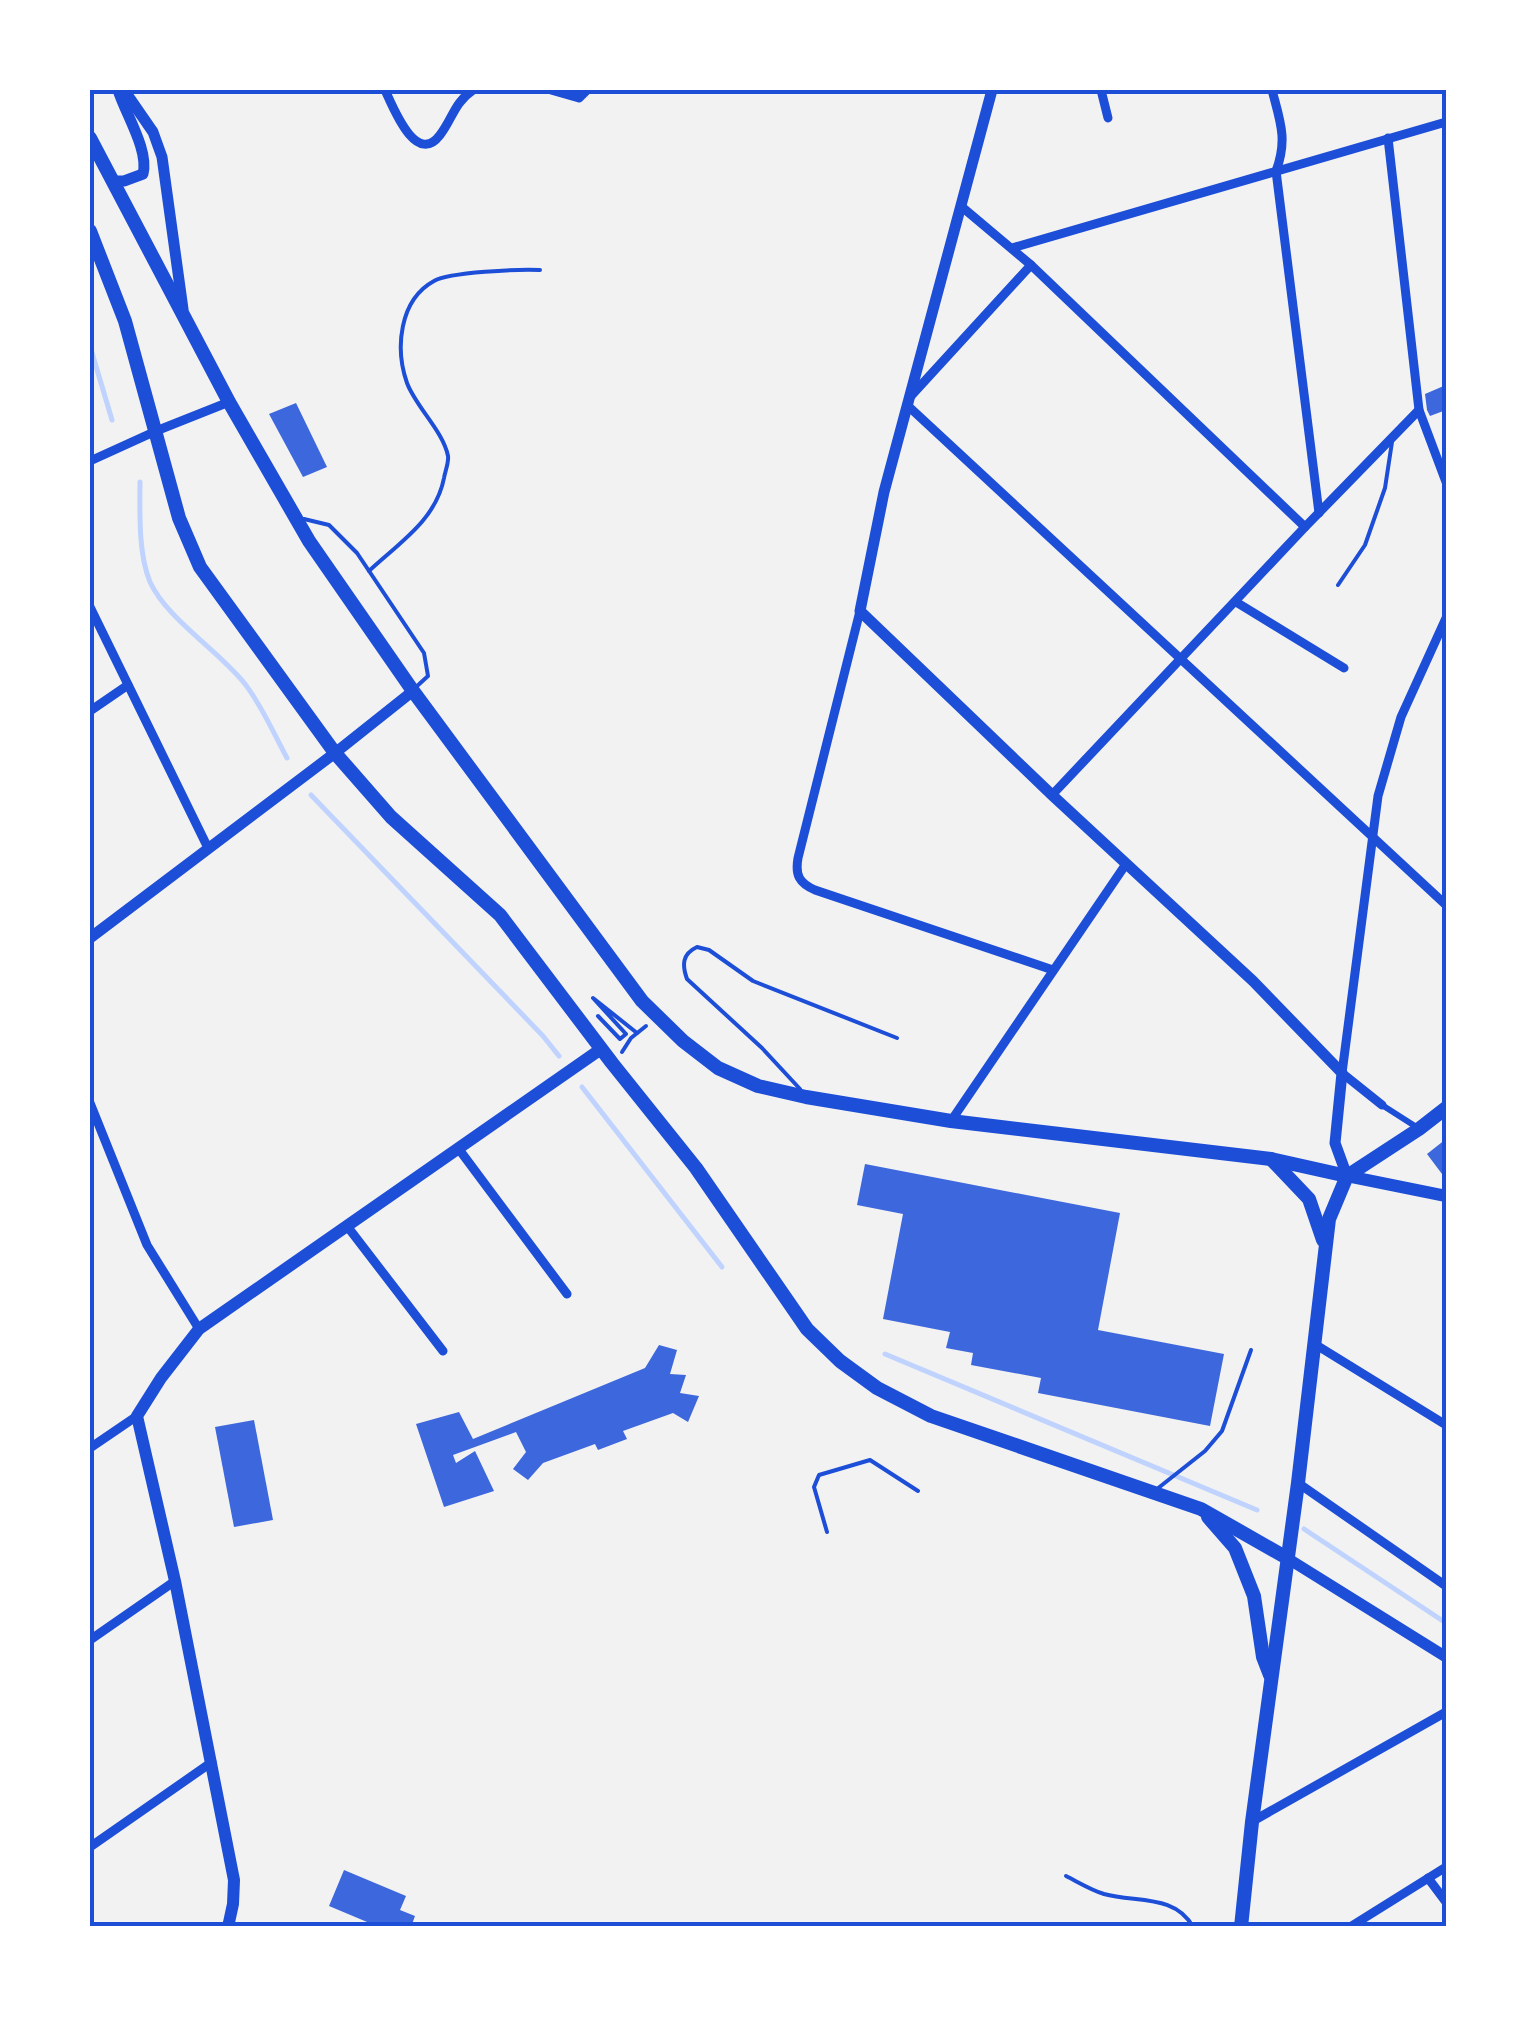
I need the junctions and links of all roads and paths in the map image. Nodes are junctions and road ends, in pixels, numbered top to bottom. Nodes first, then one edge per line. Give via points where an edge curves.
1 (121, 90) edge
2 (384, 90) edge
3 (473, 90) edge
4 (551, 90) edge
5 (587, 90) edge
6 (992, 90) edge
7 (1101, 90) edge
8 (1272, 90) edge
9 (1108, 118) dead end
10 (1446, 122) edge
11 (90, 138) edge
12 (1388, 138) junction
13 (1276, 171) junction
14 (112, 181) junction
15 (962, 208) junction
16 (90, 231) edge
17 (1012, 248) junction
18 (1031, 265) junction
19 (540, 270) dead end
20 (184, 318) junction
21 (908, 401) junction
22 (229, 402) junction
23 (1420, 410) junction
24 (156, 430) junction
25 (1393, 437) junction
26 (90, 460) edge
27 (1446, 482) edge
28 (1319, 513) junction
29 (295, 518) junction
30 (1305, 527) junction
31 (369, 571) junction
32 (1338, 585) dead end
33 (1236, 602) junction
34 (90, 607) edge
35 (860, 611) junction
36 (1446, 618) edge
37 (1438, 637) junction
38 (1446, 646) edge
39 (1182, 658) junction
40 (1344, 668) dead end
41 (128, 686) junction
42 (413, 690) junction
43 (90, 711) edge
44 (335, 753) junction
45 (1052, 796) junction
46 (1372, 838) junction
47 (208, 848) junction
48 (1126, 864) junction
49 (1446, 905) edge
50 (90, 938) edge
51 (1053, 970) junction
52 (594, 1012) dead end
53 (658, 1018) junction
54 (637, 1034) junction
55 (897, 1038) dead end
56 (601, 1049) junction
57 (620, 1055) dead end
58 (1342, 1073) junction
59 (806, 1096) junction
60 (90, 1103) edge
61 (1382, 1105) joint
62 (1446, 1108) edge
63 (951, 1122) junction
64 (1419, 1129) junction
65 (458, 1148) junction
66 (1271, 1159) junction
67 (1347, 1176) junction
68 (1444, 1194) edge
69 (347, 1226) junction
70 (1325, 1246) junction
71 (567, 1294) dead end
72 (199, 1329) junction
73 (1313, 1343) junction
74 (1250, 1350) dead end
75 (444, 1352) dead end
76 (138, 1416) junction
77 (1446, 1424) edge
78 (90, 1448) edge
79 (1298, 1483) junction
80 (918, 1491) dead end
81 (1154, 1492) junction
82 (1201, 1509) junction
83 (827, 1532) dead end
84 (1287, 1558) junction
85 (175, 1581) junction
86 (1446, 1586) edge
87 (90, 1640) edge
88 (1446, 1657) edge
89 (1271, 1678) junction
90 (1446, 1712) edge
91 (212, 1762) junction
92 (1252, 1822) junction
93 (90, 1846) edge
94 (1446, 1868) edge
95 (1066, 1876) dead end
96 (1428, 1878) junction
97 (1446, 1902) edge
98 (228, 1927) edge
99 (1193, 1927) edge
100 (1241, 1927) edge
101 (1350, 1927) edge

1 - 14 street via 145,164 136,178
1 - 20 street via 153,132 162,157
2 - 3 street via 405,130 423,144 440,136 461,98
4 - 5 street via 579,98
6 - 15 street
7 - 9 street
8 - 13 street via 1284,132
10 - 12 street
11 - 14 main road
12 - 13 street
12 - 23 street
13 - 17 street
13 - 28 street
14 - 20 main road
15 - 17 street
15 - 21 street
16 - 24 main road
17 - 18 street
18 - 21 street
18 - 30 street
19 - 31 lane via 436,280 412,300 400,354 407,383 448,457 441,494 426,519
20 - 22 main road
21 - 35 street
21 - 39 street
22 - 24 street
22 - 29 main road
23 - 25 street
23 - 27 street
24 - 26 street
24 - 44 main road via 179,518 200,566
25 - 28 street
25 - 32 lane via 1385,488 1365,545
28 - 30 street
29 - 31 lane via 328,524
29 - 42 main road
30 - 33 street
31 - 42 lane via 424,652 428,676
33 - 39 street
33 - 40 street
34 - 41 street
35 - 45 street
35 - 51 street via 798,878 816,890
36 - 37 street
37 - 38 street
37 - 46 street via 1401,717
39 - 45 street
39 - 46 street
41 - 43 street
41 - 47 street
42 - 44 street
42 - 53 main road
44 - 47 street
44 - 56 main road via 392,817 500,915
45 - 48 street
46 - 49 street
46 - 58 street
47 - 50 street
48 - 51 street
48 - 58 street
51 - 63 street
52 - 54 path via 620,1039 626,1034 593,998
53 - 54 path
53 - 59 main road via 718,1068 758,1086
54 - 57 path
55 - 59 lane via 753,981 709,950 689,951 686,979
56 - 65 main road
56 - 81 main road via 696,1168 808,1329 840,1361 931,1416
58 - 61 street
58 - 67 street via 1334,1143
59 - 63 main road
60 - 72 street via 147,1245
61 - 64 street
62 - 64 main road
63 - 66 main road
64 - 67 main road
65 - 69 main road
65 - 71 street
66 - 67 main road
66 - 70 main road via 1309,1199
67 - 68 main road
67 - 70 main road via 1328,1219
69 - 72 main road
69 - 75 street
70 - 73 main road
72 - 76 main road
73 - 77 street
73 - 79 main road
74 - 81 lane via 1222,1431
76 - 78 street
76 - 85 main road
79 - 84 main road
79 - 86 street
80 - 83 lane via 870,1460 819,1475 814,1487
81 - 82 main road
82 - 84 main road
82 - 89 main road via 1235,1548 1254,1596
84 - 88 street
84 - 89 main road
85 - 87 street
85 - 91 main road
89 - 92 main road
90 - 92 street
91 - 93 street
91 - 98 main road via 234,1880
92 - 100 main road
94 - 96 street
95 - 99 path via 1103,1894 1173,1905
96 - 97 street
96 - 101 street

